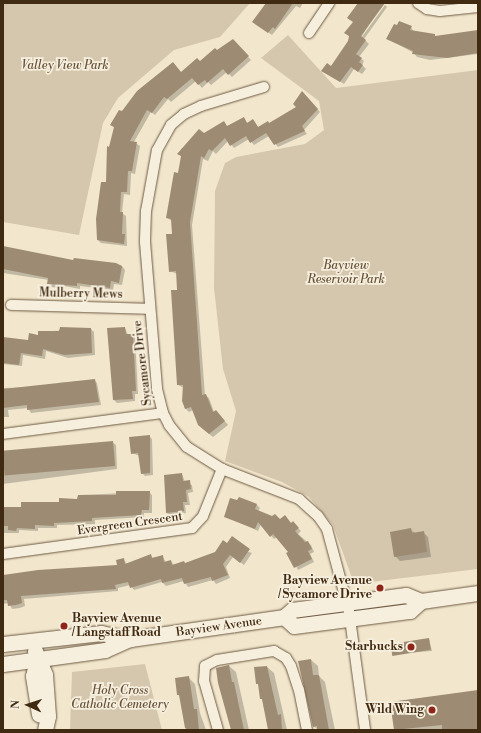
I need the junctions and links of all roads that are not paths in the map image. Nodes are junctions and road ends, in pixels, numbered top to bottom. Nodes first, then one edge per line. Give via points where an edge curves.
1 (328, 3) edge
2 (418, 3) edge
3 (478, 7) edge
4 (309, 33) dead end
5 (264, 87) dead end
6 (11, 305) dead end
7 (150, 309) junction
8 (163, 413) junction
9 (3, 434) edge
10 (222, 468) junction
11 (3, 554) edge
12 (478, 593) edge
13 (349, 611) junction
14 (33, 640) junction
15 (130, 640) junction
16 (3, 644) edge
17 (37, 659) junction
18 (3, 664) edge
19 (45, 730) edge
20 (218, 730) edge
21 (307, 730) edge
22 (365, 730) edge

1 - 4 street
2 - 3 street via 434,11
5 - 7 street, Sycamore Drive via 192,109 171,125 160,142 154,159 145,227
6 - 7 street, Mulberry Mews
7 - 8 street, Sycamore Drive via 157,389
8 - 9 street
8 - 10 street, Sycamore Drive via 187,447
10 - 11 street, Evergreen Crescent via 203,516 192,528
10 - 13 street, Sycamore Drive via 287,492 318,516 333,544
12 - 13 main road, Bayview Avenue via 420,601 406,595
13 - 15 main road, Bayview Avenue via 292,610 284,617
13 - 22 street, Sycamore Drive
14 - 15 main road, Bayview Avenue via 101,633
14 - 16 main road, Bayview Avenue
14 - 17 main road
15 - 17 main road, Bayview Avenue via 105,650
17 - 18 main road, Bayview Avenue
17 - 19 main road via 44,675 48,716
20 - 21 street via 204,681 205,666 217,660 274,651 286,658 291,666

